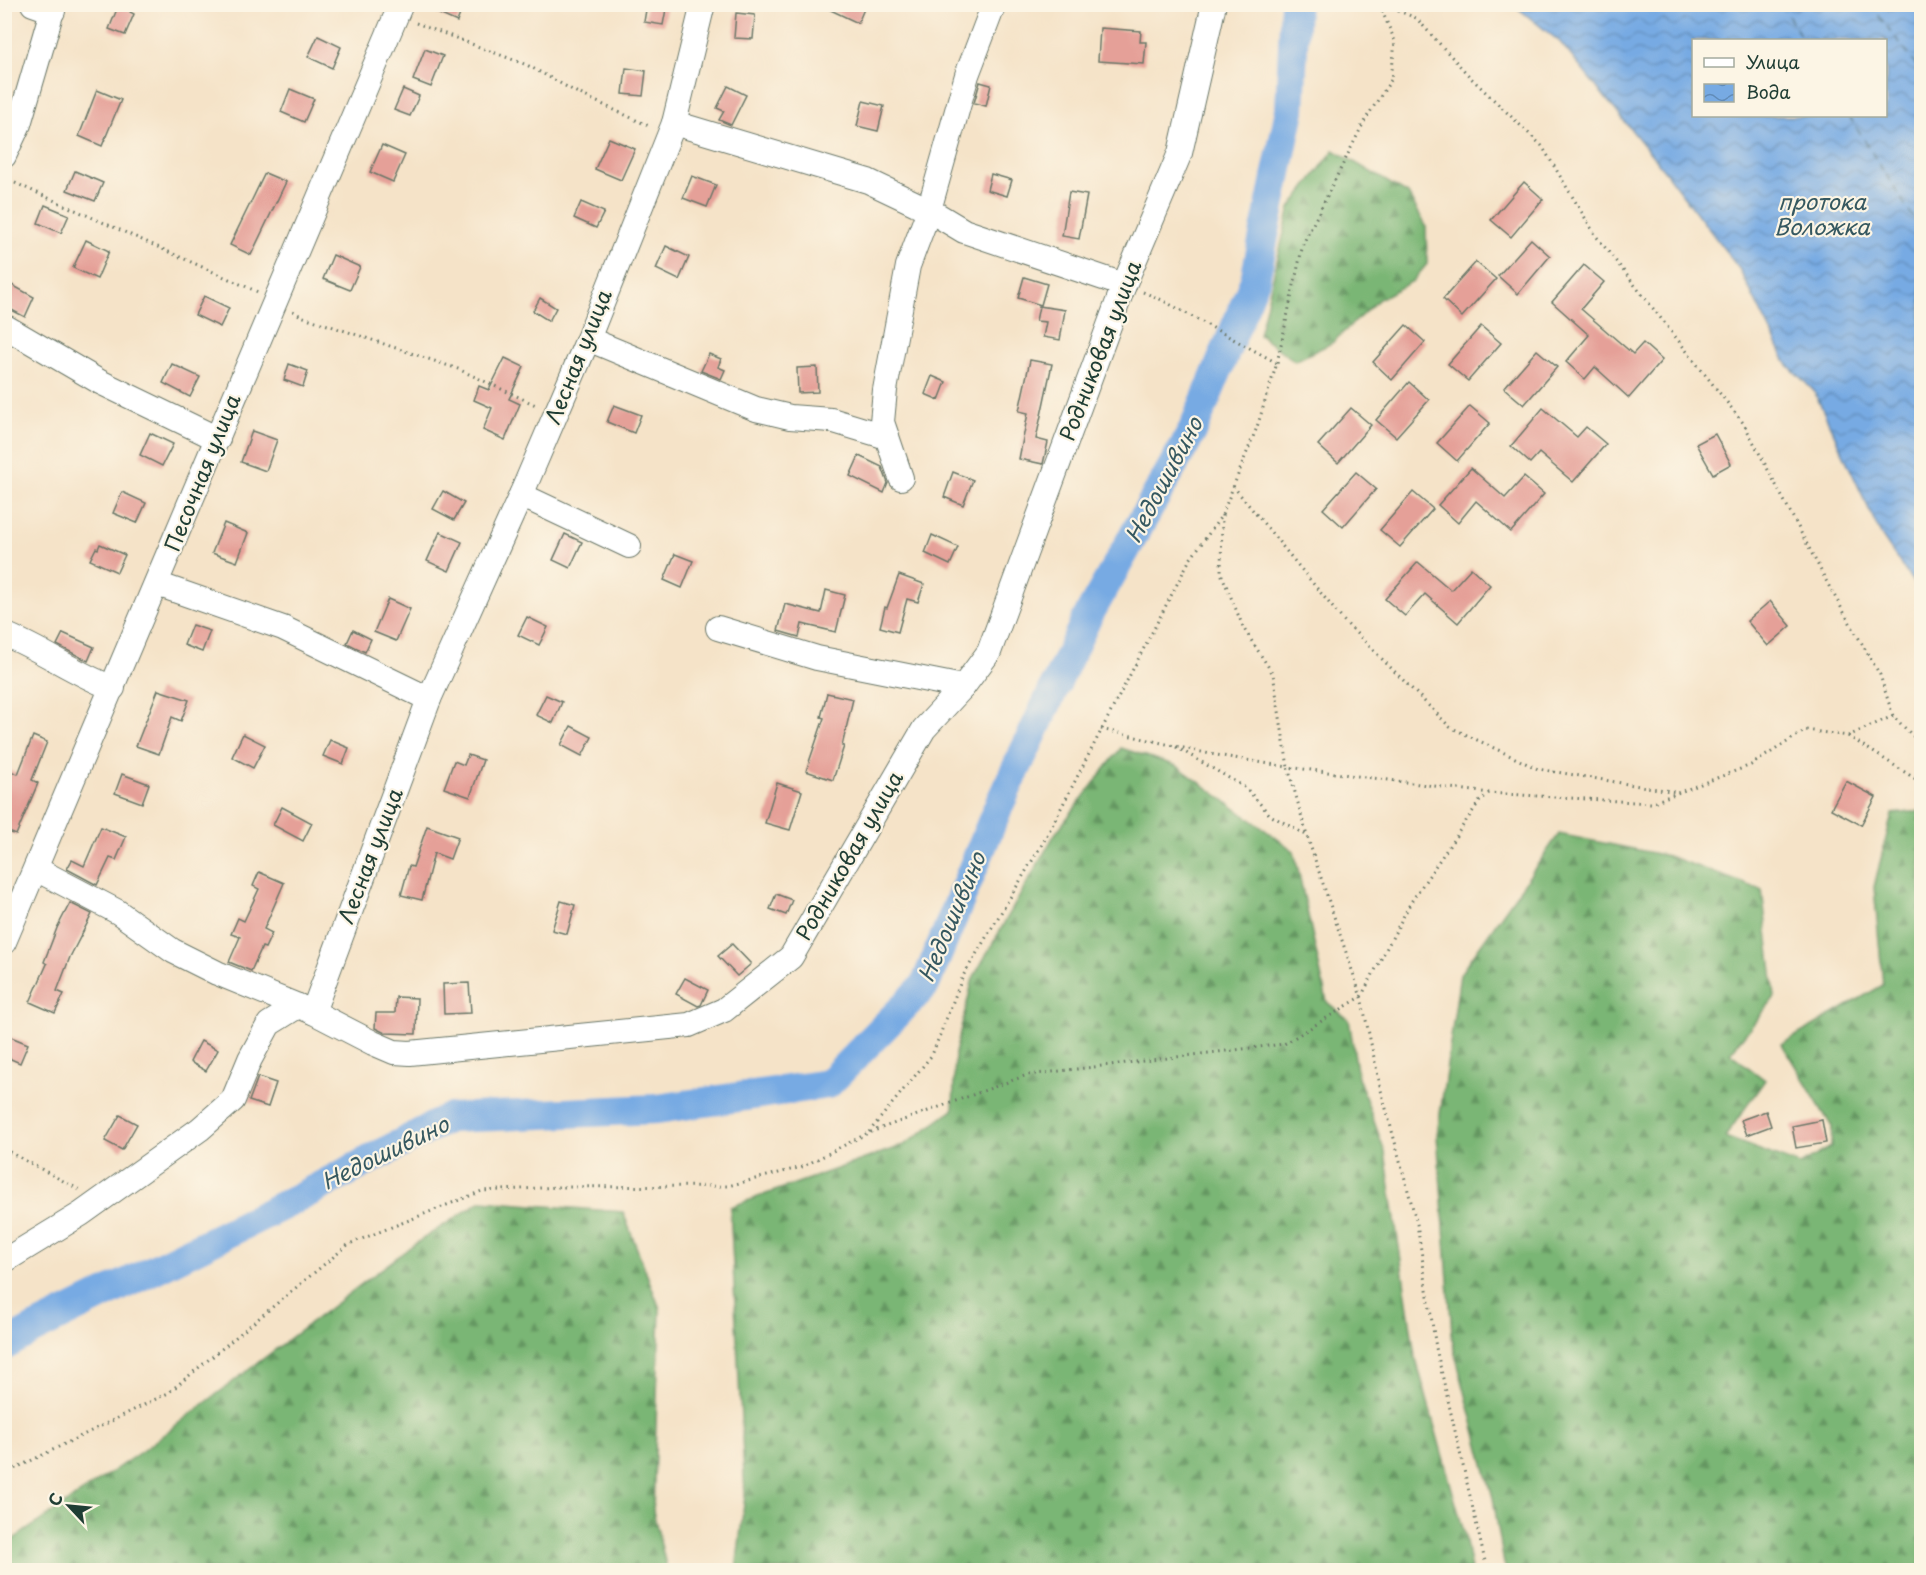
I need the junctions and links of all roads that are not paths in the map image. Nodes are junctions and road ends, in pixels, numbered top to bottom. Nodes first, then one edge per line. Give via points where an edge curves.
1 (703, 4) edge
2 (994, 4) edge
3 (1214, 4) edge
4 (47, 6) edge
5 (399, 10) edge
6 (671, 129) junction
7 (4, 156) edge
8 (929, 210) junction
9 (1125, 285) junction
10 (4, 326) edge
11 (588, 339) junction
12 (887, 437) junction
13 (218, 439) junction
14 (901, 478) dead end
15 (521, 495) junction
16 (629, 546) dead end
17 (158, 584) junction
18 (718, 628) dead end
19 (4, 634) edge
20 (963, 687) junction
21 (113, 688) junction
22 (429, 699) junction
23 (36, 868) junction
24 (7, 930) edge
25 (305, 1009) junction
26 (4, 1261) edge

1 - 6 street, Лесная улица
2 - 8 street via 967,75
3 - 9 street, Родниковая улица via 1180,153
4 - 7 street via 20,124
5 - 13 street, Песочная улица
6 - 8 street via 868,181
6 - 11 street, Лесная улица
8 - 9 street via 964,231
8 - 12 street via 908,266 885,390 882,422
9 - 20 street, Родниковая улица via 989,652
10 - 13 street via 100,381
11 - 12 street via 756,409 831,420
11 - 15 street, Лесная улица
12 - 14 street
13 - 17 street, Песочная улица
15 - 16 street
15 - 22 street, Лесная улица
17 - 21 street, Песочная улица
17 - 22 street via 283,628
18 - 20 street via 817,658
19 - 21 street
20 - 25 street, Родниковая улица via 924,729 791,957 724,1010 689,1025 410,1053 394,1052
21 - 23 street, Песочная улица
22 - 25 street, Лесная улица
23 - 24 street, Песочная улица
23 - 25 street via 118,912 173,951
25 - 26 street via 269,1024 233,1100 200,1129 81,1215

